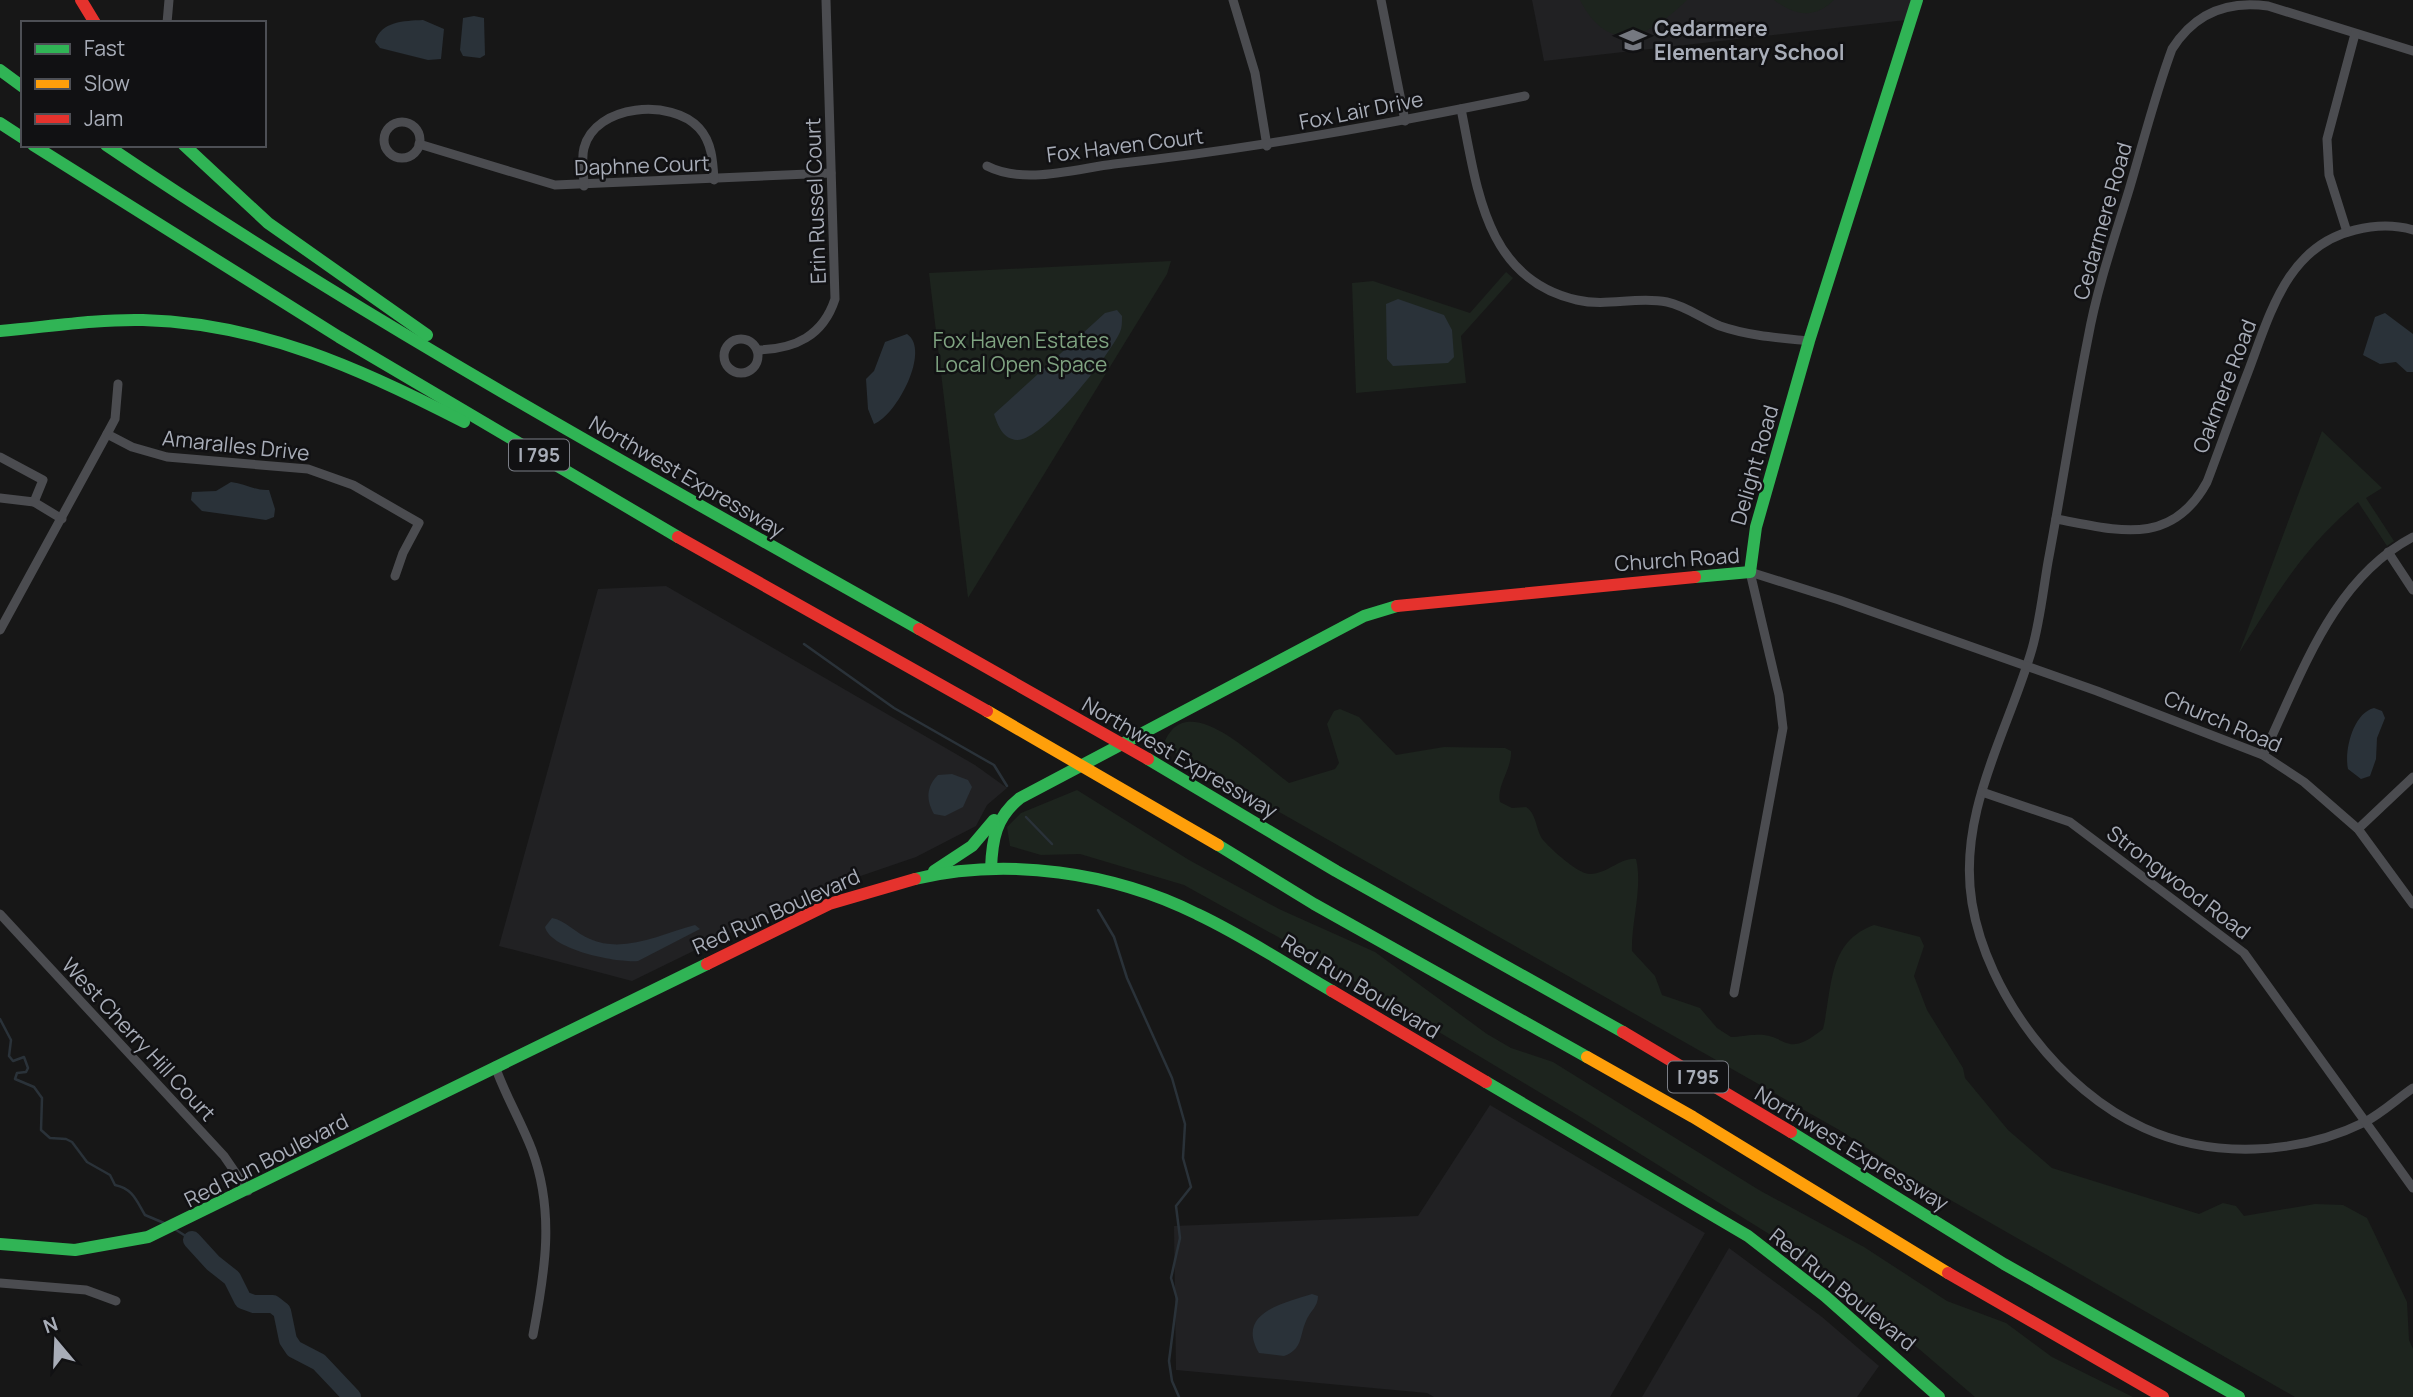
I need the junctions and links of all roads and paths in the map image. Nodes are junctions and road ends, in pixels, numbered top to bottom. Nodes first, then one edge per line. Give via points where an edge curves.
1 (81, 0) edge
2 (169, 0) edge
3 (826, 0) edge
4 (1233, 0) edge
5 (1381, 0) edge
6 (1917, 0) edge
7 (2216, 3) edge
8 (94, 21) edge
9 (167, 21) edge
10 (2355, 34) junction
11 (2413, 51) edge
12 (0, 70) edge
13 (0, 76) edge
14 (21, 87) edge
15 (21, 88) edge
16 (1525, 96) dead end
17 (1461, 109) junction
18 (1405, 121) junction
19 (0, 123) edge
20 (21, 137) edge
21 (419, 144) junction
22 (1267, 146) junction
23 (36, 147) edge
24 (109, 147) edge
25 (186, 147) edge
26 (988, 166) dead end
27 (831, 173) junction
28 (713, 180) junction
29 (584, 186) junction
30 (2413, 230) edge
31 (2347, 232) junction
32 (0, 333) edge
33 (1810, 341) junction
34 (758, 350) junction
35 (118, 384) dead end
36 (107, 434) junction
37 (580, 437) junction
38 (0, 457) edge
39 (0, 498) edge
40 (34, 502) junction
41 (62, 519) junction
42 (2056, 519) junction
43 (667, 531) junction
44 (2413, 537) edge
45 (2388, 552) junction
46 (1750, 572) junction
47 (395, 576) dead end
48 (2413, 590) edge
49 (0, 630) edge
50 (2025, 668) junction
51 (2263, 755) junction
52 (2413, 777) edge
53 (1982, 792) junction
54 (1002, 813) junction
55 (2358, 830) junction
56 (991, 869) junction
57 (929, 875) junction
58 (2413, 904) edge
59 (0, 914) edge
60 (1734, 993) dead end
61 (495, 1066) junction
62 (2413, 1088) edge
63 (2367, 1121) junction
64 (2413, 1188) edge
65 (248, 1191) junction
66 (0, 1244) edge
67 (0, 1283) edge
68 (116, 1301) dead end
69 (533, 1335) dead end
70 (1939, 1397) edge
71 (2163, 1397) edge
72 (2239, 1397) edge

1 - 8 main road
2 - 9 street
3 - 27 street, Erin Russel Court
4 - 22 street via 1255,73
5 - 18 street
6 - 33 main road, Delight Road
7 - 10 street, Cedarmere Road via 2255,3
7 - 42 street, Cedarmere Road via 2189,26 2166,65 2095,303
10 - 11 street, Cedarmere Road
10 - 31 street via 2330,116 2326,157
12 - 14 main road
13 - 15 main road
16 - 17 street, Fox Lair Drive
17 - 18 street, Fox Lair Drive
17 - 33 street via 1484,214 1504,252 1535,282 1576,300 1671,303 1744,333
18 - 22 street, Fox Lair Drive
19 - 20 main road
21 - 21 street, Daphne Court via 418,132 405,122 393,124 385,135 386,149 399,158 413,154
21 - 29 street, Daphne Court via 555,185
22 - 26 street, Fox Haven Court via 1023,175
23 - 43 main road, I 795 via 339,337
24 - 37 main road, Northwest Expressway / I 795 via 211,216
25 - 37 main road via 270,224
27 - 28 street, Daphne Court
27 - 34 street, Erin Russel Court via 836,280 830,314 803,342
28 - 29 street, Daphne Court
28 - 29 street via 709,145 701,129 688,118 664,110 629,111 598,126 589,137 583,149
30 - 31 street, Oakmere Road via 2380,226
31 - 42 street, Oakmere Road via 2315,248 2276,298 2207,482 2192,505 2170,521 2137,531
32 - 43 main road via 112,321 175,322 243,330 303,345 366,371
33 - 46 main road, Delight Road via 1755,527
34 - 34 street, Erin Russel Court via 744,338 735,339 723,352 724,361 737,373 747,372 758,359
35 - 36 street via 116,411
36 - 41 street
36 - 47 street, Amaralles Drive via 167,457 288,465 353,485 419,523
37 - 72 main road, Northwest Expressway / I 795 via 1545,987 1827,1153 2004,1264
38 - 40 street via 43,480
39 - 40 street
40 - 41 street
41 - 49 street
42 - 50 street, Cedarmere Road via 2033,648
43 - 71 main road, I 795 via 1693,1117 1987,1297
44 - 45 street
45 - 48 street
45 - 51 street via 2352,586 2332,614
46 - 50 street, Church Road
46 - 54 main road, Church Road via 1433,600 1378,611 1343,625 1020,798
46 - 60 street, Delight Road via 1783,728
50 - 51 street, Church Road
50 - 53 street, Cedarmere Road
51 - 55 street, Church Road via 2304,782
52 - 55 street
53 - 63 street, Strongwood Road via 2070,822 2232,942 2256,968
53 - 63 street, Cedarmere Road via 1969,860 1978,929 1996,975 2030,1030 2091,1097 2153,1132 2228,1149 2308,1142
54 - 56 main road via 993,836
54 - 57 main road, Church Road via 972,846
55 - 58 street, Church Road
56 - 57 main road, Red Run Boulevard
56 - 70 main road, Red Run Boulevard via 1064,874 1115,884 1169,902 1225,929 1748,1236 1866,1330
57 - 61 main road, Red Run Boulevard via 878,886 829,904
59 - 65 street, West Cherry Hill Court via 224,1156
61 - 65 main road, Red Run Boulevard
61 - 69 street via 531,1148 546,1206 547,1251
62 - 63 street, Cedarmere Road
63 - 64 street, Strongwood Road
65 - 66 main road, Red Run Boulevard via 126,1244 84,1250
67 - 68 street via 86,1290

